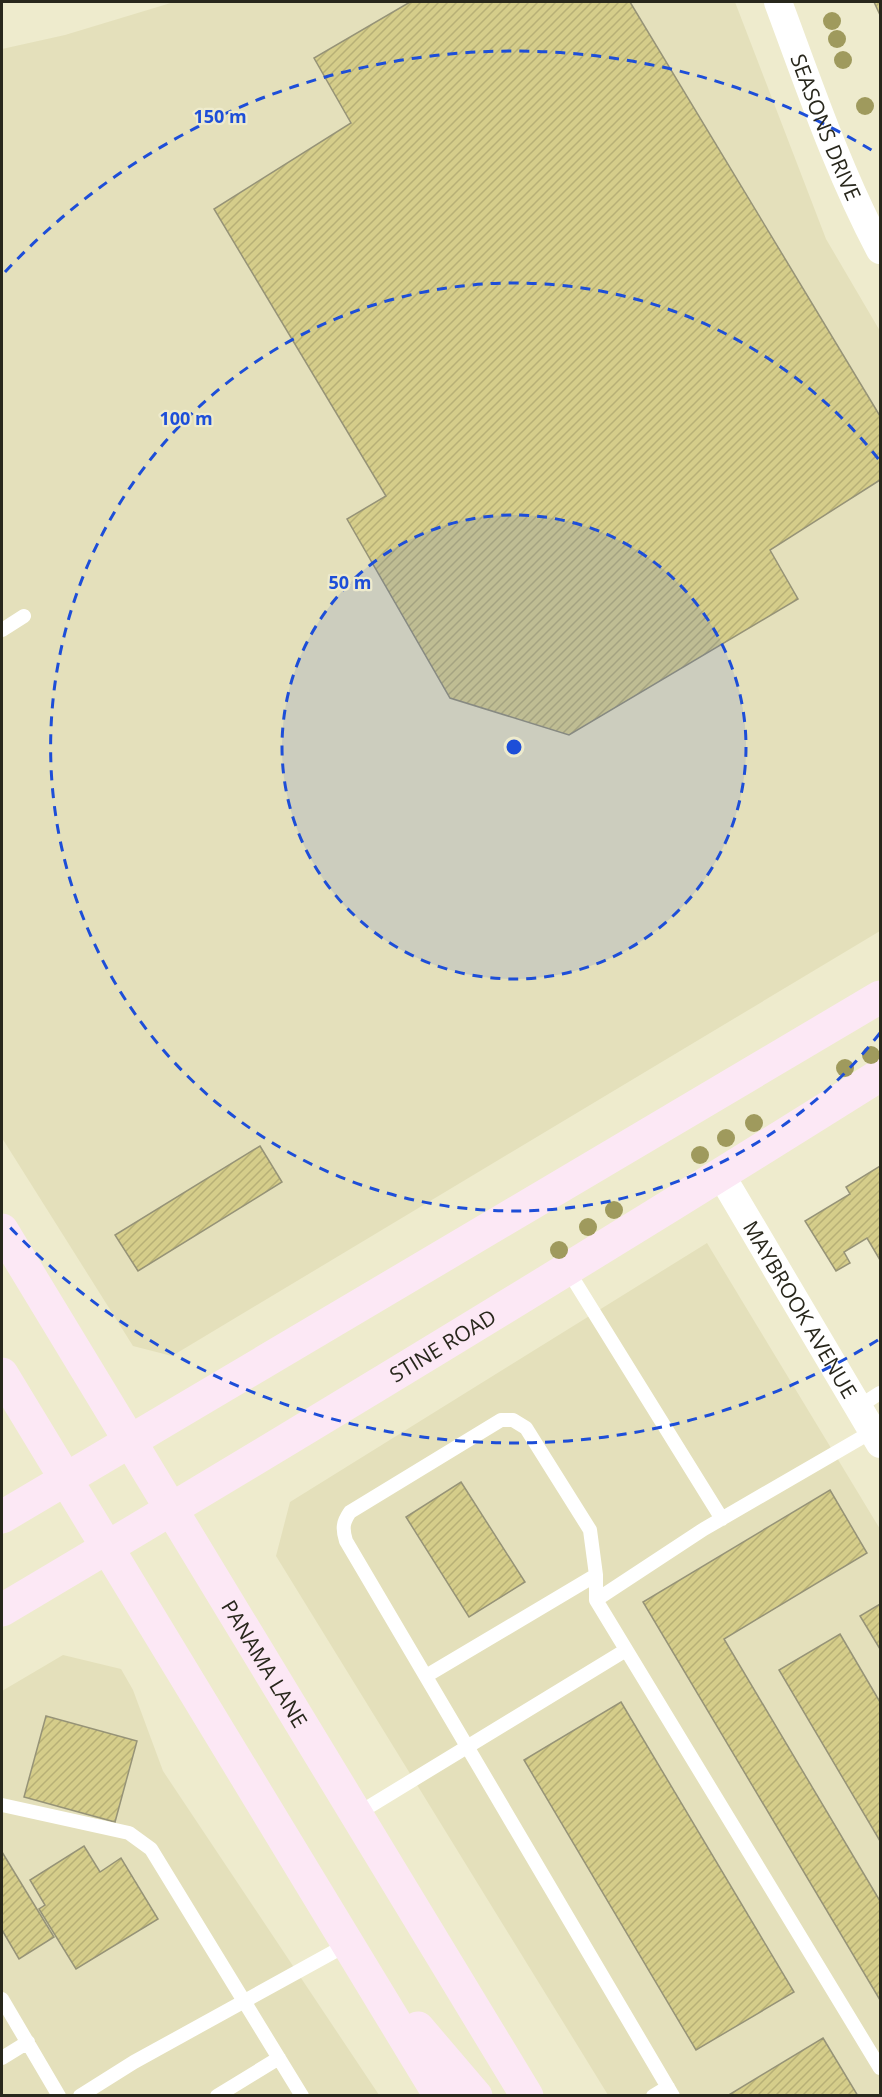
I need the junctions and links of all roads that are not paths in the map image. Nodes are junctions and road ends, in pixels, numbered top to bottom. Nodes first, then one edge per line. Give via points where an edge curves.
1 (778, 2) edge
2 (880, 250) edge
3 (24, 616) dead end
4 (2, 630) edge
5 (880, 997) edge
6 (880, 1074) edge
7 (721, 1174) junction
8 (2, 1230) edge
9 (567, 1269) junction
10 (2, 1374) edge
11 (869, 1400) edge
12 (877, 1438) edge
13 (129, 1441) junction
14 (66, 1479) junction
15 (172, 1509) junction
16 (2, 1517) edge
17 (722, 1519) junction
18 (107, 1547) junction
19 (596, 1575) junction
20 (596, 1600) junction
21 (2, 1610) edge
22 (626, 1650) junction
23 (426, 1676) junction
24 (467, 1746) junction
25 (2, 1805) edge
26 (357, 1814) junction
27 (353, 1952) junction
28 (2, 1999) edge
29 (245, 2001) junction
30 (28, 2043) junction
31 (2, 2058) edge
32 (279, 2058) junction
33 (880, 2068) edge
34 (671, 2091) edge
35 (59, 2096) edge
36 (80, 2096) edge
37 (217, 2096) edge
38 (302, 2096) edge
39 (440, 2096) edge
40 (476, 2096) edge
41 (527, 2096) edge
42 (653, 2096) edge

1 - 2 street, SEASONS DRIVE via 835,152
3 - 4 lane
5 - 13 main road
6 - 7 main road, STINE ROAD
7 - 9 main road, STINE ROAD
7 - 11 street, MAYBROOK AVENUE
8 - 13 main road, PANAMA LANE
9 - 15 main road, STINE ROAD
9 - 17 lane
10 - 14 main road
11 - 12 street, MAYBROOK AVENUE
12 - 17 lane
13 - 14 main road
13 - 15 main road, PANAMA LANE
14 - 16 main road
14 - 18 main road
15 - 18 main road, STINE ROAD
15 - 26 main road, PANAMA LANE
17 - 20 lane
18 - 21 main road, STINE ROAD
18 - 27 main road
19 - 20 lane
19 - 23 lane
19 - 23 lane via 590,1530 526,1428 513,1420 501,1420 350,1512 344,1521 346,1540
20 - 22 lane
22 - 24 lane
22 - 33 lane
23 - 24 lane
24 - 26 lane
24 - 34 lane
25 - 29 lane via 129,1833 151,1849
26 - 41 main road, PANAMA LANE
27 - 29 lane
27 - 39 main road
27 - 40 main road
28 - 30 lane
29 - 32 lane
29 - 36 lane
30 - 31 lane
30 - 35 lane
32 - 37 lane
32 - 38 lane
34 - 42 lane

